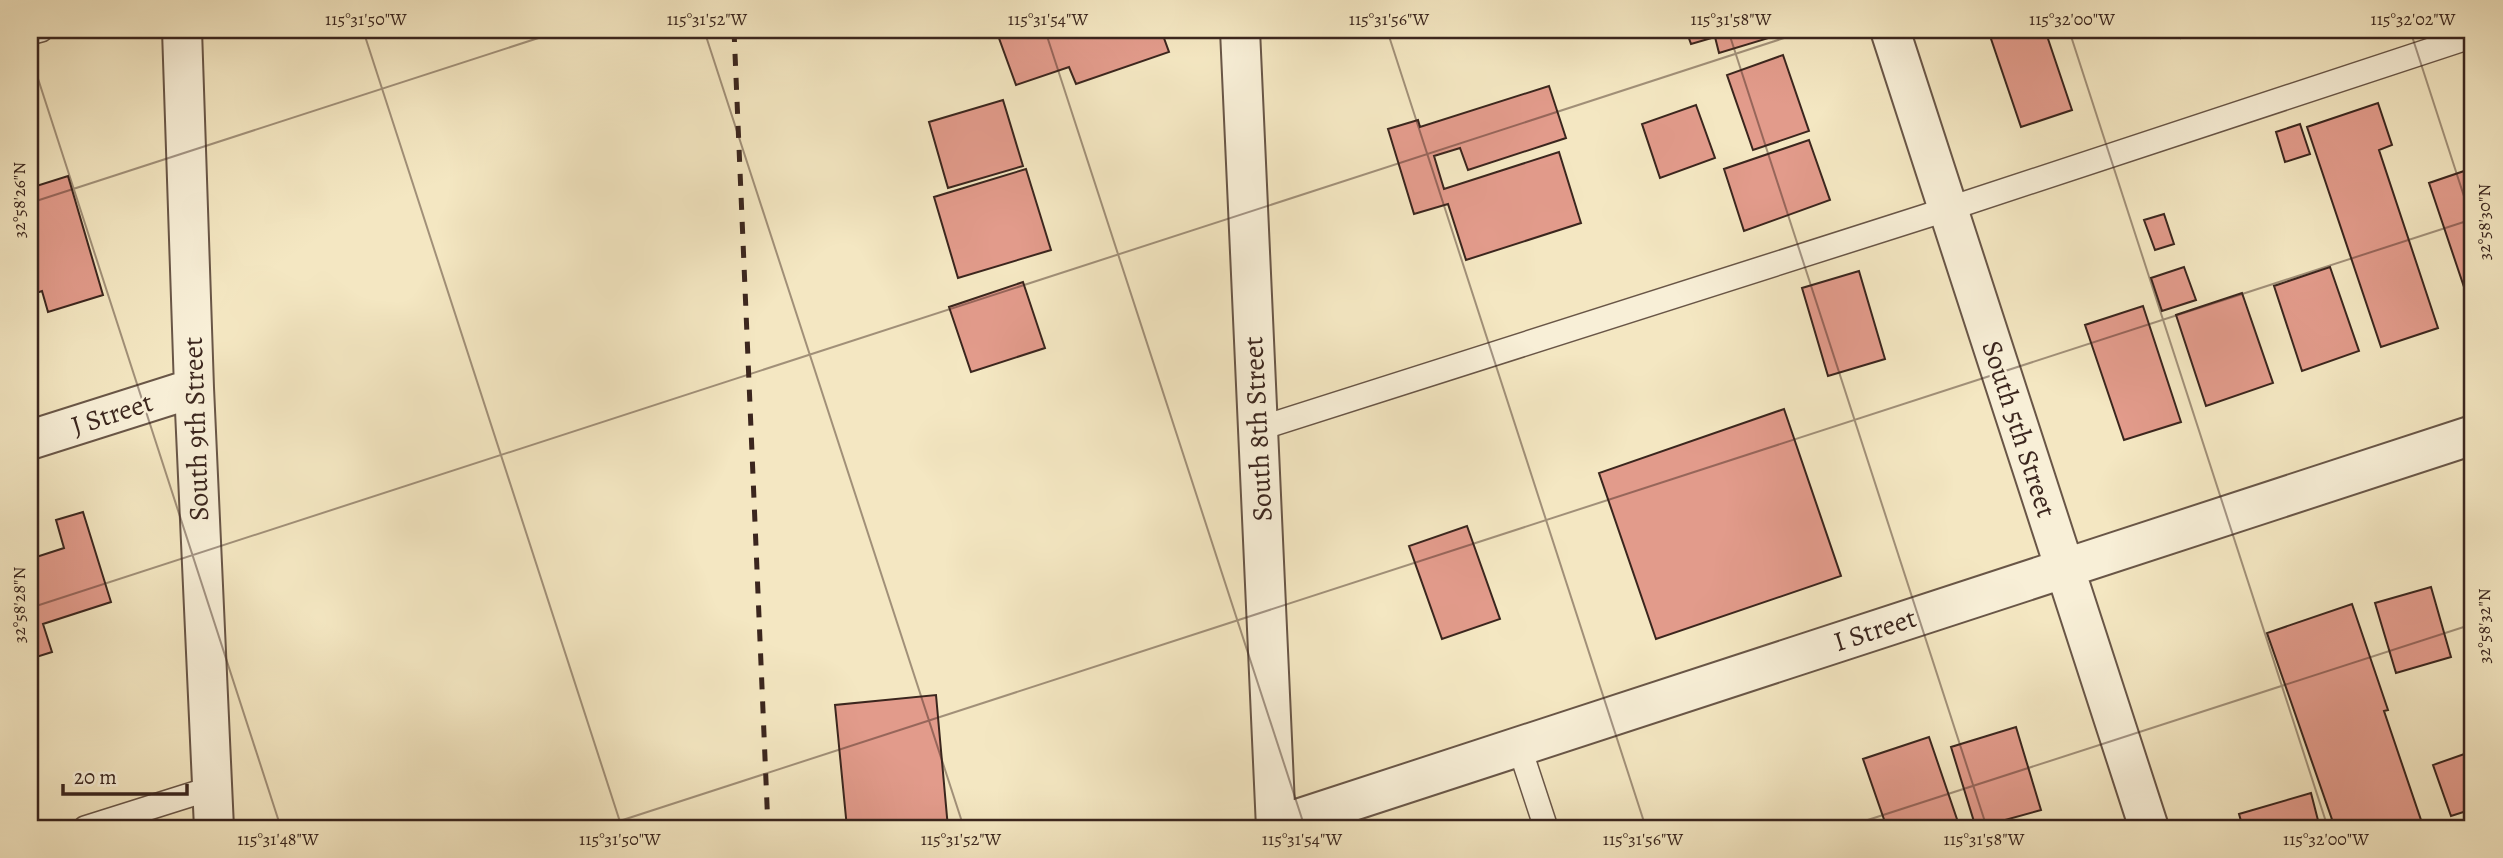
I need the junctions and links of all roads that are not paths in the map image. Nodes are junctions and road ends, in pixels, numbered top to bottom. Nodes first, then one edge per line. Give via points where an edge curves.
1 (41, 30) edge
2 (182, 30) edge
3 (1890, 30) edge
4 (30, 33) edge
5 (1250, 33) edge
6 (2473, 36) edge
7 (1948, 209) junction
8 (194, 388) junction
9 (1258, 429) junction
10 (2473, 435) edge
11 (30, 440) edge
12 (2064, 569) junction
13 (1519, 746) junction
14 (212, 788) junction
15 (1276, 827) edge
16 (85, 828) edge
17 (214, 828) edge
18 (1546, 828) edge
19 (2149, 828) edge

1 - 4 lane
2 - 8 street, South 9th Street
3 - 7 street, South 5th Street
5 - 9 street, South 8th Street
6 - 7 lane
7 - 9 lane
7 - 12 street, South 5th Street
8 - 11 street, J Street
8 - 14 street, South 9th Street
9 - 15 street, South 8th Street
10 - 12 street, I Street
12 - 13 street, I Street
12 - 19 street, South 5th Street
13 - 15 street, I Street
13 - 18 lane
14 - 16 lane
14 - 17 street, South 9th Street

